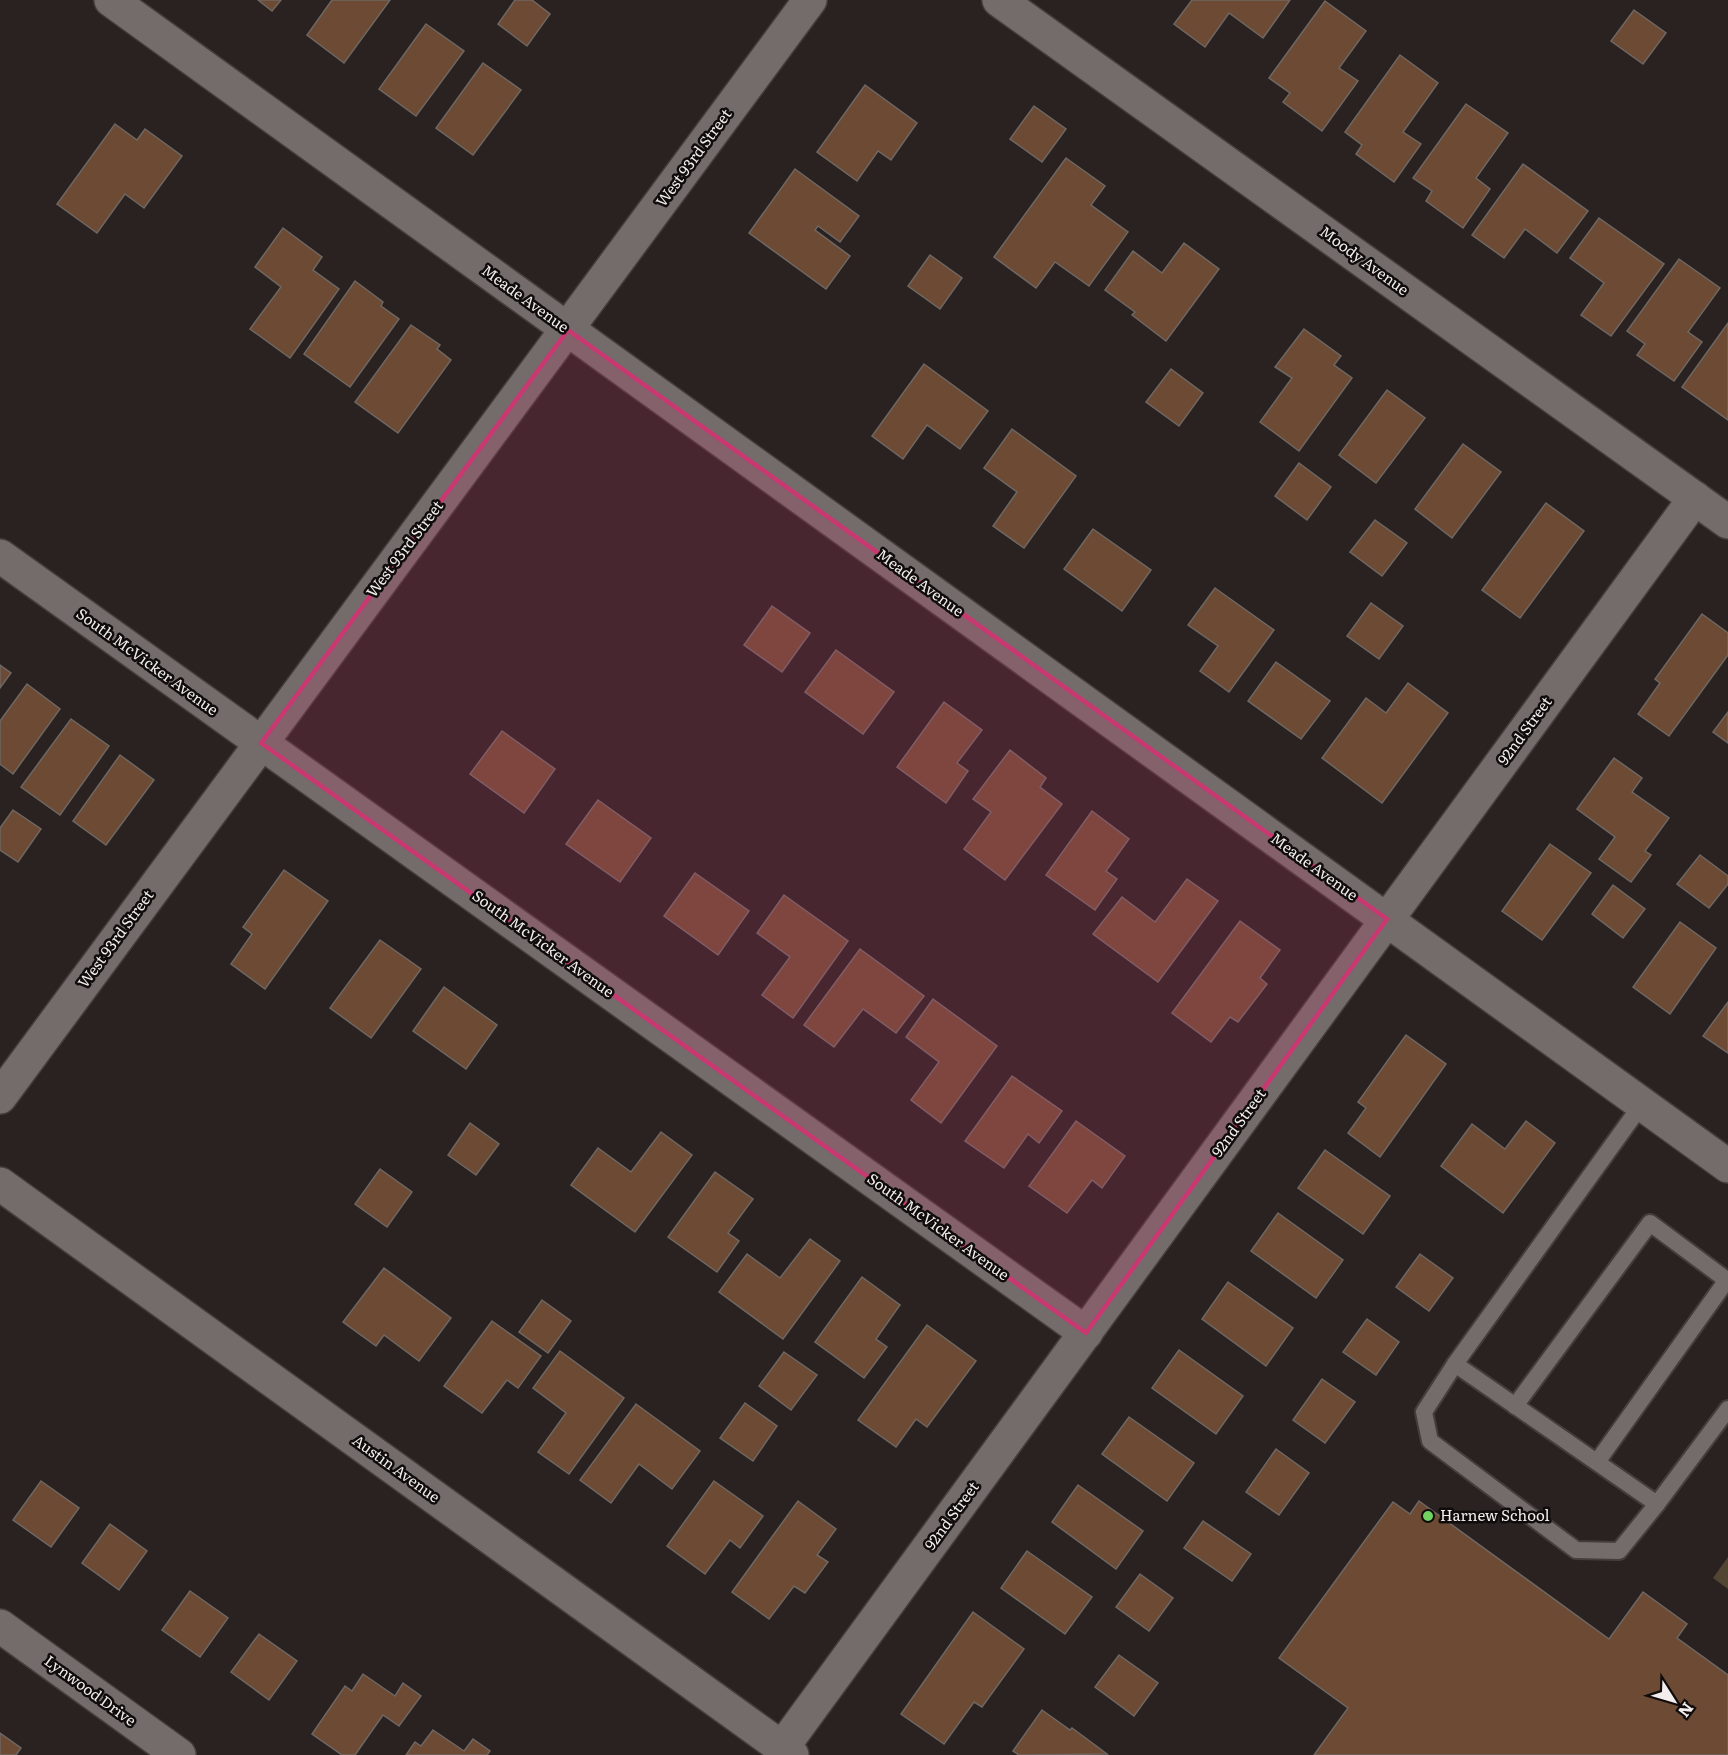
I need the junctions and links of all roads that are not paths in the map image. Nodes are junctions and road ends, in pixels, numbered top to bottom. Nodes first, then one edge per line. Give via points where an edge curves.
1 (111, 0) edge
2 (810, 0) edge
3 (999, 0) edge
4 (568, 330) junction
5 (1695, 498) junction
6 (1728, 522) edge
7 (0, 556) edge
8 (261, 743) junction
9 (1387, 919) junction
10 (0, 1097) edge
11 (1642, 1104) junction
12 (1728, 1166) edge
13 (0, 1184) edge
14 (1728, 1280) edge
15 (1086, 1333) junction
16 (1455, 1364) junction
17 (1515, 1406) junction
18 (1728, 1409) edge
19 (1597, 1462) junction
20 (1657, 1504) junction
21 (0, 1626) edge
22 (787, 1751) edge
23 (179, 1755) edge

1 - 4 street, Meade Avenue
2 - 4 street, West 93rd Street
3 - 5 street, Moody Avenue
4 - 8 street, West 93rd Street
4 - 9 street, Meade Avenue
5 - 6 street, Moody Avenue
5 - 9 street, 92nd Street
7 - 8 street, South McVicker Avenue
8 - 10 street, West 93rd Street
8 - 15 street, South McVicker Avenue
9 - 11 street, Meade Avenue
9 - 15 street, 92nd Street
11 - 12 street, Meade Avenue
11 - 16 lane
13 - 22 street, Austin Avenue
14 - 17 lane via 1650,1223
14 - 19 lane
15 - 22 street, 92nd Street
16 - 17 lane
16 - 20 lane via 1424,1412 1430,1441 1576,1550 1619,1551
17 - 19 lane
18 - 20 lane
19 - 20 lane
21 - 23 street, Lynwood Drive

